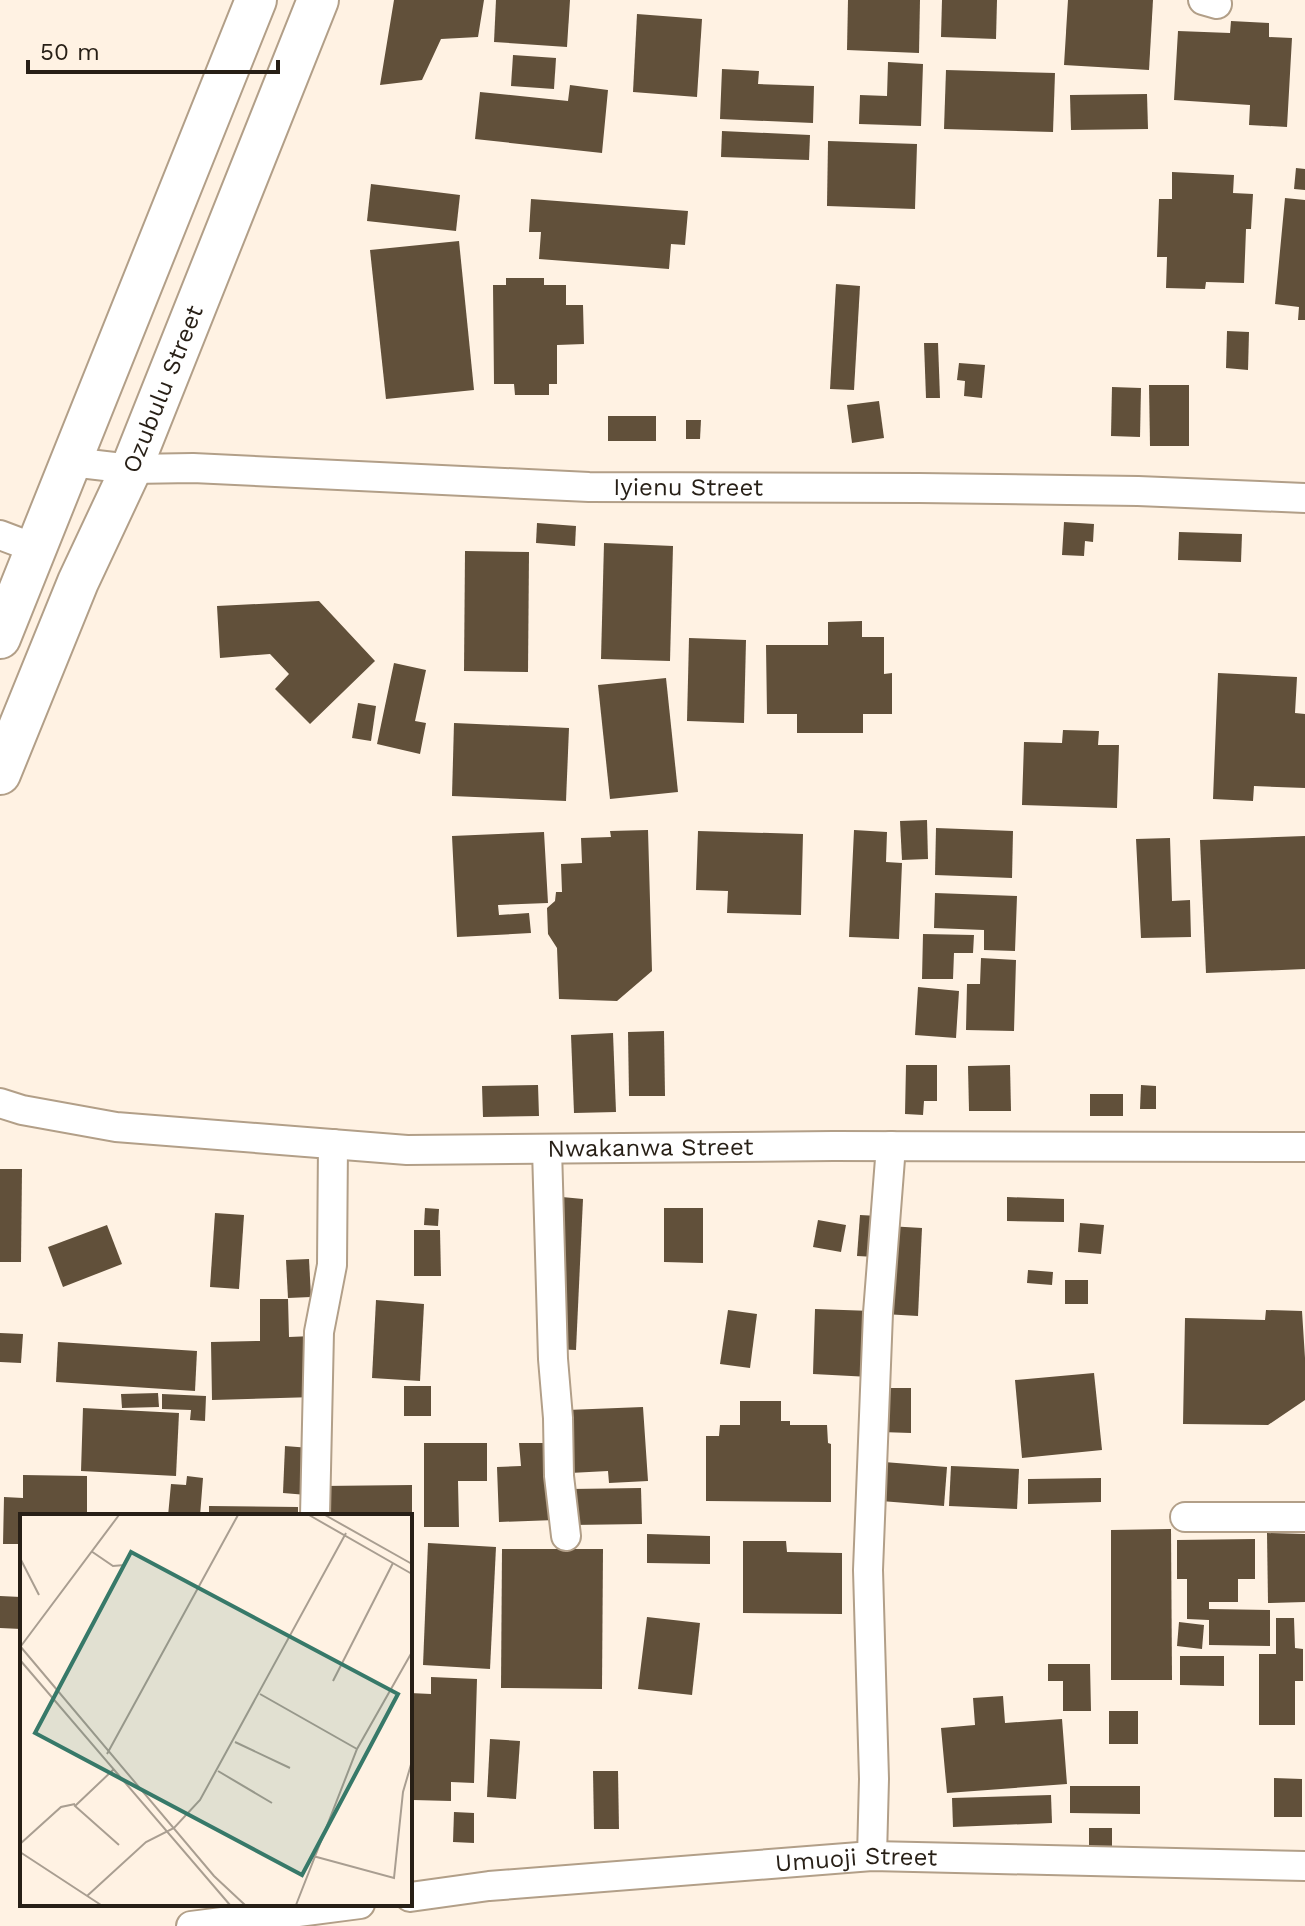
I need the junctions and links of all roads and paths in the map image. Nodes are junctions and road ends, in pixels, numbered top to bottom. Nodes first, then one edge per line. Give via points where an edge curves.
1 (256, 0) edge
2 (318, 0) edge
3 (71, 462) junction
4 (131, 469) junction
5 (1305, 498) edge
6 (0, 535) edge
7 (37, 549) junction
8 (0, 638) edge
9 (0, 774) edge
10 (0, 1103) edge
11 (333, 1144) junction
12 (891, 1146) junction
13 (1305, 1147) edge
14 (547, 1149) junction
15 (315, 1514) edge
16 (1185, 1517) dead end
17 (1305, 1517) edge
18 (566, 1536) dead end
19 (872, 1856) junction
20 (1305, 1866) edge
21 (412, 1897) edge
22 (345, 1906) edge
23 (191, 1926) edge

1 - 3 main road
2 - 4 main road, Ozubulu Street
3 - 4 street, Iyienu Street
3 - 7 main road
4 - 5 street, Iyienu Street via 589,487 1138,491
4 - 9 main road, Ozubulu Street via 78,582
6 - 7 street
7 - 8 main road
10 - 11 street, Nwakanwa Street via 116,1127
11 - 14 street, Nwakanwa Street via 407,1150
11 - 15 street via 332,1265 319,1332
12 - 13 street, Nwakanwa Street
12 - 14 street, Nwakanwa Street
12 - 19 street via 868,1570
14 - 18 street via 553,1359
16 - 17 street
19 - 20 street, Umuoji Street
19 - 21 street, Umuoji Street
22 - 23 street

